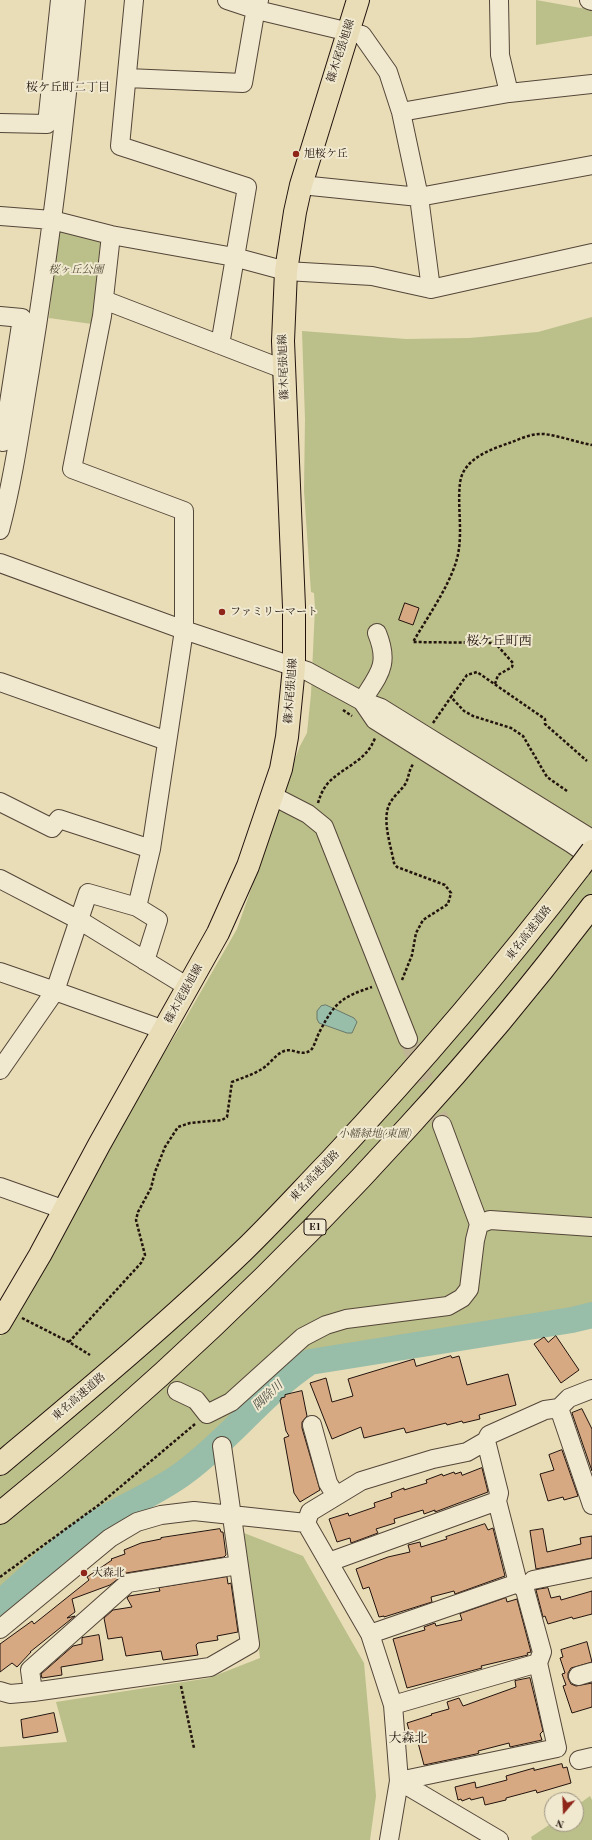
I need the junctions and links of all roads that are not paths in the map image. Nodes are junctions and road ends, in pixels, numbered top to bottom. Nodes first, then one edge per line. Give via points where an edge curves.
1 (60, 0) edge
2 (76, 0) edge
3 (134, 0) edge
4 (227, 0) edge
5 (358, 0) edge
6 (499, 0) edge
7 (589, 0) edge
8 (592, 0) edge
9 (258, 5) edge
10 (347, 32) junction
11 (128, 78) junction
12 (592, 84) edge
13 (509, 93) junction
14 (400, 112) junction
15 (0, 122) edge
16 (592, 165) edge
17 (301, 185) junction
18 (419, 197) junction
19 (0, 216) edge
20 (52, 220) junction
21 (111, 235) junction
22 (592, 253) edge
23 (234, 257) junction
24 (286, 271) junction
25 (431, 289) junction
26 (104, 300) junction
27 (0, 316) edge
28 (220, 345) junction
29 (283, 369) junction
30 (0, 441) edge
31 (0, 530) edge
32 (0, 563) edge
33 (184, 630) junction
34 (377, 633) dead end
35 (294, 667) junction
36 (0, 682) edge
37 (362, 701) junction
38 (167, 741) junction
39 (273, 796) junction
40 (0, 802) edge
41 (592, 839) edge
42 (151, 849) junction
43 (588, 859) edge
44 (0, 879) edge
45 (592, 906) edge
46 (137, 907) junction
47 (79, 920) junction
48 (145, 961) junction
49 (0, 972) edge
50 (188, 987) junction
51 (55, 990) junction
52 (164, 1030) junction
53 (408, 1039) tunnel mouth
54 (0, 1070) edge
55 (442, 1125) tunnel mouth
56 (0, 1187) edge
57 (65, 1210) junction
58 (479, 1224) junction
59 (592, 1227) edge
60 (4, 1317) edge
61 (592, 1389) edge
62 (177, 1391) dead end
63 (559, 1408) junction
64 (312, 1425) dead end
65 (486, 1441) junction
66 (222, 1446) dead end
67 (0, 1464) edge
68 (336, 1496) junction
69 (497, 1501) junction
70 (592, 1505) edge
71 (0, 1512) edge
72 (232, 1515) junction
73 (306, 1523) junction
74 (329, 1562) junction
75 (238, 1565) junction
76 (592, 1568) edge
77 (526, 1582) junction
78 (0, 1629) edge
79 (370, 1634) junction
80 (538, 1663) junction
81 (0, 1691) edge
82 (33, 1692) junction
83 (393, 1705) junction
84 (399, 1781) junction
85 (389, 1840) edge
86 (499, 1840) edge

1 - 15 street via 47,124
2 - 20 street
3 - 11 street
4 - 9 street
5 - 10 main road, 篠木尾張旭線
6 - 13 street via 500,55
7 - 8 street
9 - 10 street
9 - 11 street via 243,83
10 - 14 street via 362,35 388,72
10 - 17 main road, 篠木尾張旭線
11 - 23 street via 120,146 247,187
12 - 13 street
13 - 14 street
14 - 18 street
16 - 18 street
17 - 18 street
17 - 24 main road, 篠木尾張旭線
18 - 25 street
19 - 20 street
20 - 21 street
20 - 31 street via 15,465
21 - 23 street
21 - 26 street
22 - 25 street
23 - 24 street
23 - 28 street
24 - 25 street via 372,276
24 - 29 main road, 篠木尾張旭線
26 - 28 street
26 - 33 street via 72,469 184,511
27 - 30 street via 22,318 3,442
28 - 29 street
29 - 35 main road, 篠木尾張旭線 via 294,606
32 - 33 street
33 - 35 street
33 - 38 street
34 - 37 street via 384,658 380,672
35 - 37 street via 323,679
35 - 39 main road, 篠木尾張旭線 via 287,737
36 - 38 street
37 - 41 street via 381,708
37 - 43 street via 375,720 572,844
38 - 42 street
39 - 50 main road, 篠木尾張旭線 via 230,909
39 - 53 street via 315,819 324,827
40 - 42 street via 52,828 59,819
42 - 46 street
43 - 67 main road, 東名高速道路 via 446,1034 296,1196 242,1251 166,1321
44 - 47 street
45 - 71 main road, E1 via 494,1031 360,1180 293,1250 186,1354 94,1435
46 - 47 street via 88,893
46 - 48 street via 158,920
47 - 48 street
47 - 51 street
48 - 50 street
49 - 51 street
50 - 52 main road, 篠木尾張旭線
51 - 52 street
51 - 54 street
52 - 57 main road, 篠木尾張旭線
55 - 58 street
56 - 57 street
57 - 60 main road, 篠木尾張旭線
58 - 59 street via 490,1220
58 - 62 street via 469,1289 462,1298 448,1306 326,1325 303,1337 231,1402 207,1414 196,1400
61 - 63 street via 569,1398
63 - 65 street via 545,1410 489,1435
63 - 70 street
64 - 68 street via 328,1484
65 - 68 street via 467,1452 433,1458 361,1481
65 - 69 street via 499,1493
66 - 72 street
68 - 73 street via 310,1512
69 - 74 street
69 - 77 street
72 - 73 street
72 - 75 street
72 - 78 street via 194,1511 161,1515 138,1522 110,1538
73 - 74 street
74 - 79 street
75 - 82 street via 128,1582 30,1670
75 - 82 street via 250,1644 210,1667
76 - 77 street
77 - 79 street
77 - 80 street via 525,1590 542,1652
79 - 83 street
80 - 83 street
80 - 84 street via 557,1748
81 - 82 street via 10,1694
83 - 84 street
84 - 85 street
84 - 86 street

